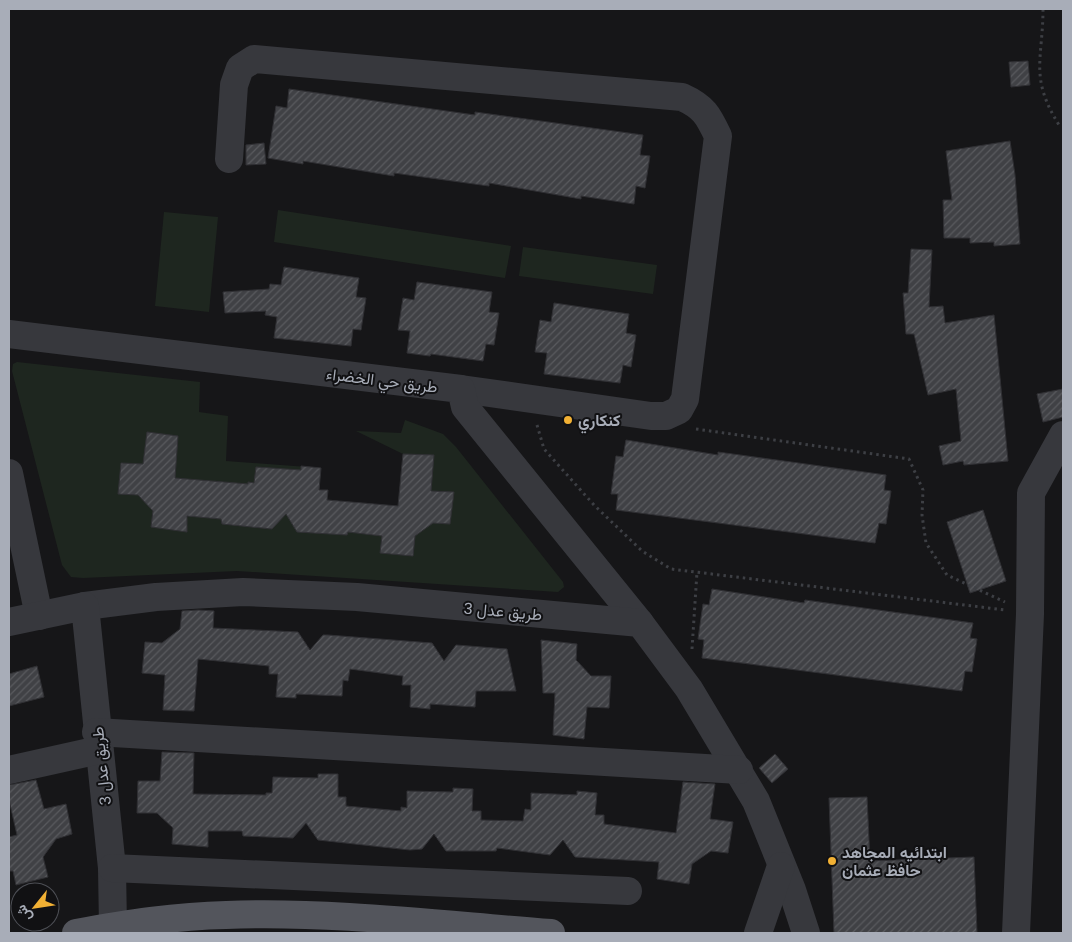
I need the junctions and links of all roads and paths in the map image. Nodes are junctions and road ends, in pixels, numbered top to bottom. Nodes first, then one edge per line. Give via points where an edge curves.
1 (1043, 9) edge
2 (1063, 126) edge
3 (229, 159) dead end
4 (9, 334) edge
5 (461, 389) junction
6 (529, 399) junction
7 (666, 416) junction
8 (1063, 435) edge
9 (9, 473) edge
10 (697, 572) junction
11 (86, 606) junction
12 (1030, 614) junction
13 (39, 616) junction
14 (9, 622) edge
15 (640, 623) junction
16 (692, 650) dead end
17 (98, 741) junction
18 (9, 770) edge
19 (739, 770) junction
20 (781, 866) junction
21 (112, 868) junction
22 (628, 891) dead end
23 (113, 926) junction
24 (76, 933) edge
25 (551, 933) edge
26 (758, 933) edge
27 (806, 933) edge
28 (1016, 933) edge

1 - 2 path via 1038,66 1046,103 1059,125
3 - 7 street via 234,85 240,68 254,59 682,98 699,105 718,136 685,399 679,410
4 - 5 street, طريق حي الخضراء
5 - 6 street
5 - 15 street, طريق حي الخضراء via 465,407
6 - 7 street
6 - 10 path via 544,449 594,505 642,551 670,568
7 - 12 path via 701,431 909,459 923,490 926,543 947,575
8 - 12 street via 1031,493
9 - 13 street
10 - 12 path
10 - 16 path
11 - 13 street, طريق عدل 3
11 - 15 street, طريق عدل 3 via 156,597 243,592 357,597
11 - 17 street, طريق عدل 3
12 - 28 street
13 - 14 street, طريق عدل 3
15 - 19 street via 689,689
17 - 18 street
17 - 19 street
17 - 21 street, طريق عدل 3
19 - 20 street via 760,809
20 - 26 street
20 - 27 street
21 - 22 street
21 - 23 street, طريق عدل 3
23 - 24 main road
23 - 25 main road via 226,914 285,914

